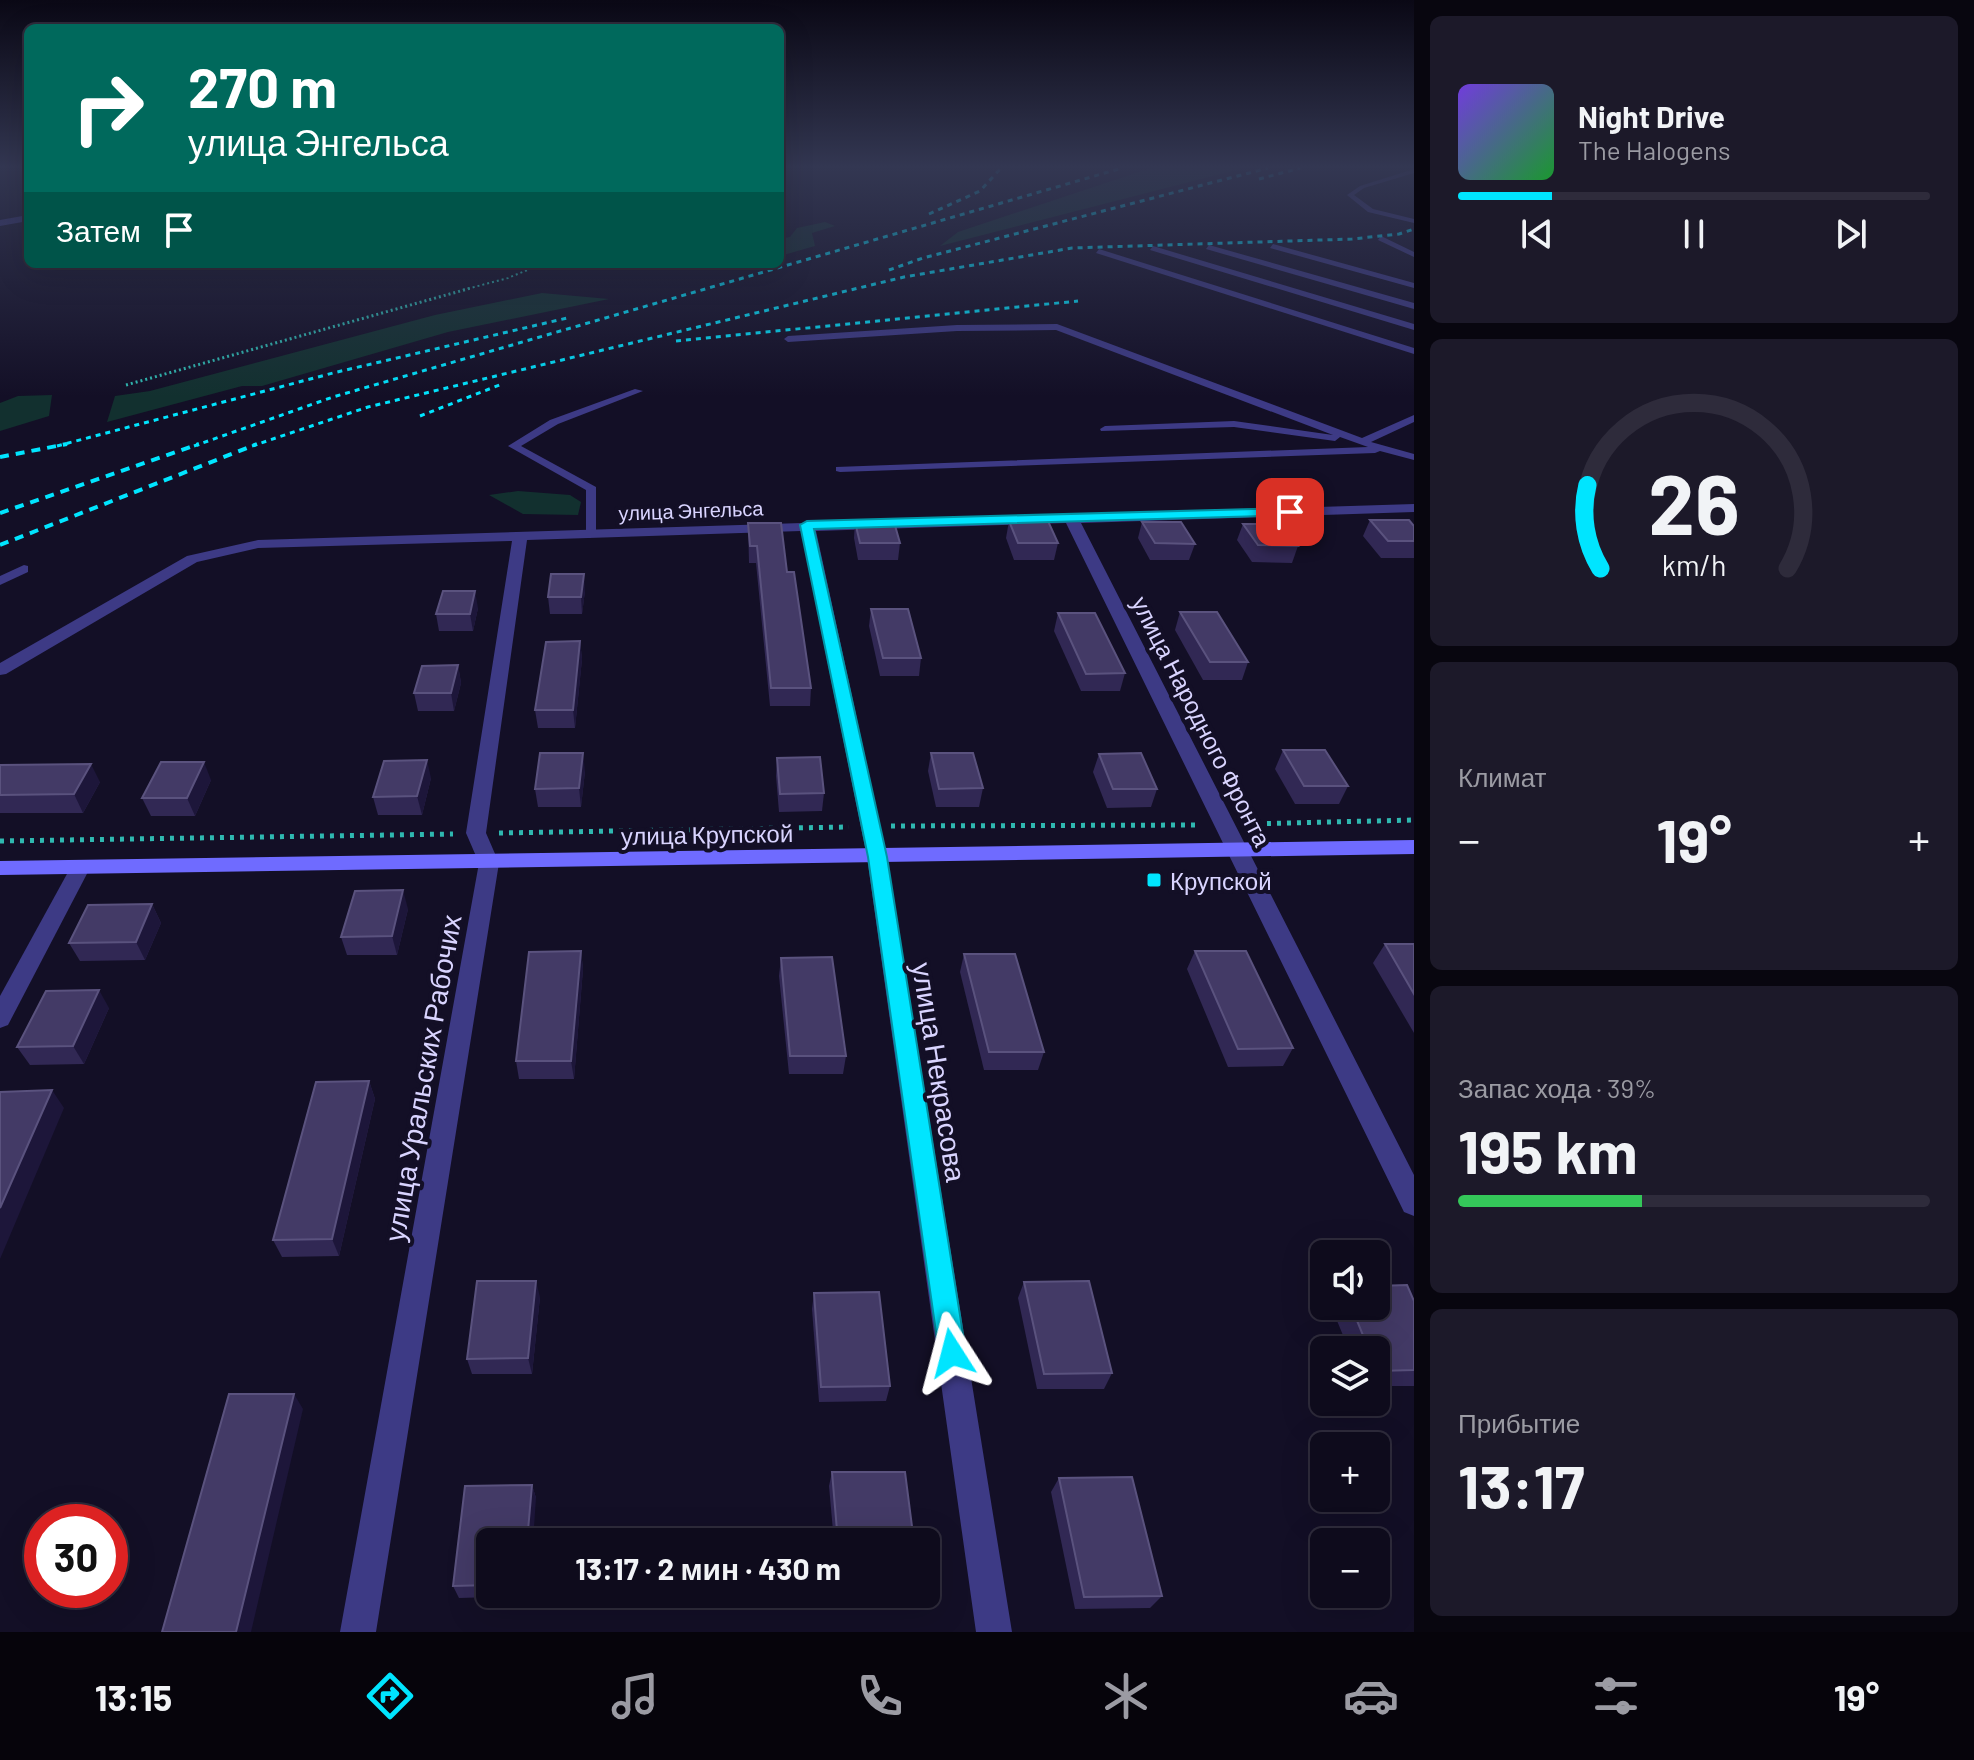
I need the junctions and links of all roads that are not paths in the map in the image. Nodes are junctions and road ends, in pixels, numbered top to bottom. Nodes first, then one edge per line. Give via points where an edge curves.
1 (1393, 244) edge
2 (1273, 246) dead end
3 (1209, 247) dead end
4 (1153, 248) dead end
5 (1099, 251) dead end
6 (1414, 255) edge
7 (1414, 286) edge
8 (1414, 306) edge
9 (1414, 327) edge
10 (788, 339) dead end
11 (1414, 351) edge
12 (638, 391) dead end
13 (1414, 418) edge
14 (1105, 429) dead end
15 (1365, 443) junction
16 (1388, 449) junction
17 (1414, 457) edge
18 (840, 469) dead end
19 (1414, 508) edge
20 (1072, 520) junction
21 (807, 525) junction
22 (590, 534) junction
23 (520, 536) junction
24 (24, 569) dead end
25 (0, 581) edge
26 (0, 670) edge
27 (1414, 847) edge
28 (1238, 850) junction
29 (877, 857) junction
30 (489, 863) junction
31 (0, 868) edge
32 (80, 868) junction
33 (0, 1018) edge
34 (1414, 1203) edge
35 (358, 1632) edge
36 (994, 1632) edge

1 - 6 lane
2 - 7 lane
3 - 8 lane
4 - 9 lane
5 - 11 lane
10 - 15 lane via 1057,327
12 - 22 lane via 554,422 513,446 592,489
13 - 15 lane
14 - 15 lane via 1234,424
15 - 16 lane
16 - 17 lane
16 - 18 lane
19 - 20 street, улица Энгельса
20 - 21 street, улица Энгельса
20 - 28 street, улица Народного Фронта
21 - 22 street, улица Энгельса
21 - 29 street, улица Некрасова
22 - 23 street, улица Энгельса
23 - 26 street, улица Энгельса via 258,544 192,559
23 - 30 street via 476,833
24 - 25 lane
27 - 28 main road, улица Крупской
28 - 29 main road, улица Крупской
28 - 34 street, улица Народного Фронта
29 - 30 main road, улица Крупской
29 - 36 street, улица Некрасова
30 - 32 main road, улица Крупской
30 - 35 street, улица Уральских Рабочих
31 - 32 main road, улица Крупской
32 - 33 street

